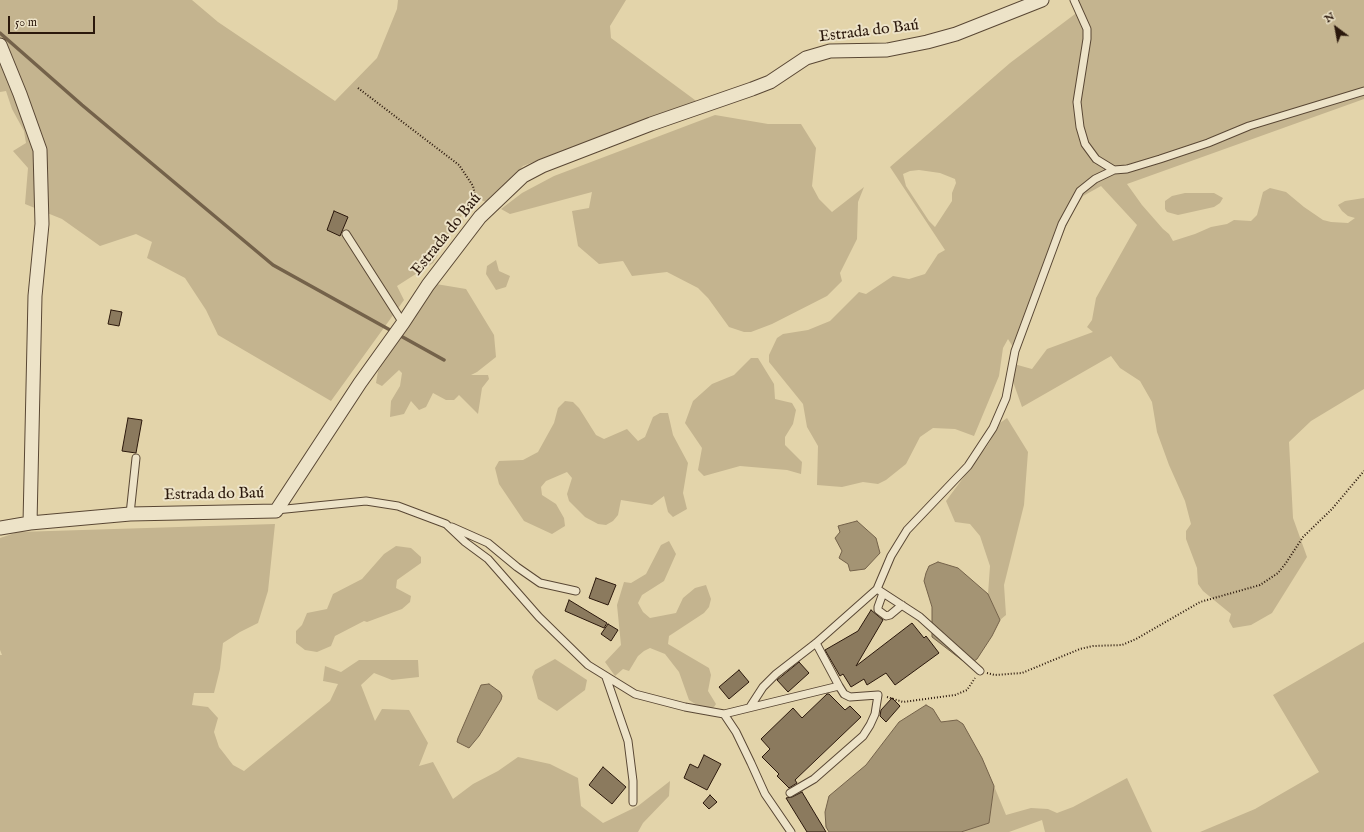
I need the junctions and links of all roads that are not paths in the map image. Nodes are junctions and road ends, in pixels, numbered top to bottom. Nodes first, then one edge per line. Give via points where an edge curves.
1 (1042, 0) edge
2 (1074, 0) edge
3 (0, 45) edge
4 (1364, 91) edge
5 (1114, 170) junction
6 (346, 234) dead end
7 (403, 322) junction
8 (136, 458) dead end
9 (276, 510) junction
10 (130, 514) junction
11 (30, 523) junction
12 (446, 524) junction
13 (0, 528) edge
14 (576, 591) dead end
15 (880, 591) junction
16 (902, 605) junction
17 (816, 643) junction
18 (980, 670) road end
19 (606, 677) junction
20 (838, 686) junction
21 (750, 707) junction
22 (724, 714) junction
23 (790, 793) dead end
24 (633, 802) dead end
25 (791, 832) edge

1 - 7 street, Estrada do Baú via 956,34 927,42 887,50 830,51 806,58 770,82 542,166 523,176 480,217
2 - 5 lane via 1087,29 1077,102 1084,144 1096,159
3 - 11 street via 40,150 42,224 35,296
4 - 5 lane via 1249,126 1160,159
5 - 15 lane via 1095,179 1080,191 1062,224 1015,351 1006,398 993,428 968,466 907,530 891,556
6 - 7 lane
7 - 9 street, Estrada do Baú
8 - 10 lane
9 - 10 street, Estrada do Baú
9 - 12 lane via 366,501 398,506
10 - 11 street, Estrada do Baú
11 - 13 street, Estrada do Baú
12 - 14 lane via 488,543 540,583
12 - 19 lane via 488,559 539,617 588,665
15 - 16 lane
15 - 16 lane via 878,610 886,616
15 - 17 lane
16 - 18 lane via 920,617
17 - 20 lane
17 - 21 lane via 776,674 763,687
19 - 22 lane via 635,694
19 - 24 lane via 628,741
20 - 21 lane
20 - 23 lane via 850,697 878,695 875,714 863,736 814,779
21 - 22 lane
22 - 25 lane via 736,732 765,794

